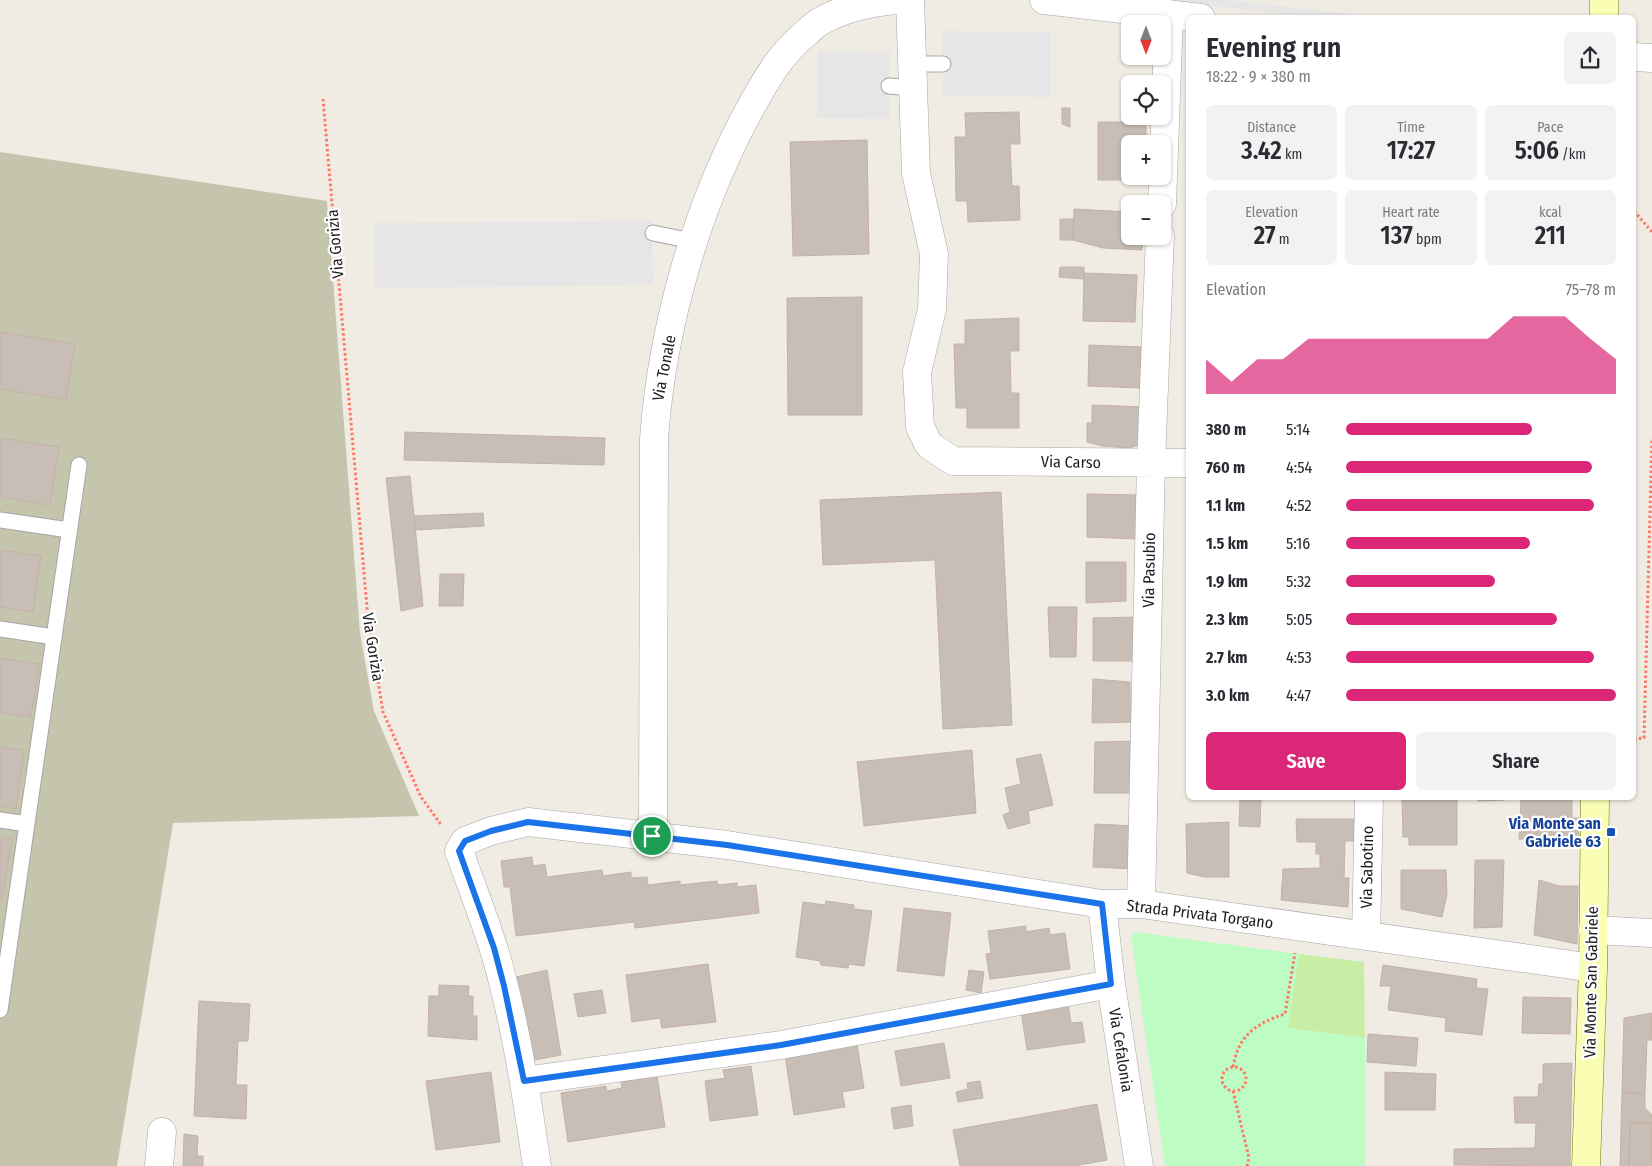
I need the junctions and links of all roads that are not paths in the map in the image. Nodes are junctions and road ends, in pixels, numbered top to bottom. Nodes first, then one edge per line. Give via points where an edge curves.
1 (897, 0) edge
2 (910, 0) edge
3 (1044, 0) edge
4 (1604, 0) edge
5 (1169, 14) junction
6 (1604, 15) edge
7 (1186, 16) edge
8 (1636, 57) edge
9 (1652, 58) edge
10 (943, 64) dead end
11 (905, 79) junction
12 (1162, 195) edge
13 (652, 233) dead end
14 (692, 241) junction
15 (1160, 245) edge
16 (1151, 463) junction
17 (1186, 463) edge
18 (79, 465) dead end
19 (0, 520) edge
20 (69, 530) junction
21 (0, 629) edge
22 (54, 637) junction
23 (1369, 800) edge
24 (1595, 800) edge
25 (0, 820) edge
26 (27, 824) junction
27 (652, 836) junction
28 (1102, 904) junction
29 (1142, 904) junction
30 (1593, 930) junction
31 (1652, 933) edge
32 (1366, 936) junction
33 (1593, 968) junction
34 (1111, 984) junction
35 (0, 1010) edge
36 (524, 1081) junction
37 (162, 1132) dead end
38 (159, 1166) edge
39 (537, 1166) edge
40 (1139, 1166) edge
41 (1586, 1166) edge

1 - 14 street, Via Tonale via 870,2 820,21 787,49 738,130
2 - 11 street
3 - 5 street
4 - 6 street
5 - 7 street
5 - 12 street
8 - 9 street
10 - 11 lane
11 - 16 street, Via Carso via 916,173 934,254 932,309 917,372 920,427 929,445 952,461
13 - 14 lane
14 - 27 street, Via Tonale via 664,360 654,440
15 - 16 street, Via Pasubio
16 - 17 street, Via Carso
16 - 29 street, Via Pasubio
18 - 20 lane
19 - 20 lane
20 - 22 lane
21 - 22 lane
22 - 26 lane
23 - 32 street, Via Sabotino
24 - 30 street, Via Monte San Gabriele
25 - 26 lane
26 - 35 lane
27 - 28 street, Strada Privata Torgano
27 - 36 street, Strada Privata Torgano via 528,822 465,841 459,851 494,948
28 - 29 street, Strada Privata Torgano
28 - 34 street, Via Cefalonia
29 - 32 street, Strada Privata Torgano
30 - 31 street
30 - 33 street, Via Monte San Gabriele
32 - 33 street, Strada Privata Torgano
33 - 41 street, Via Monte San Gabriele
34 - 36 street via 781,1045
34 - 40 street, Via Cefalonia
36 - 39 street
37 - 38 street

